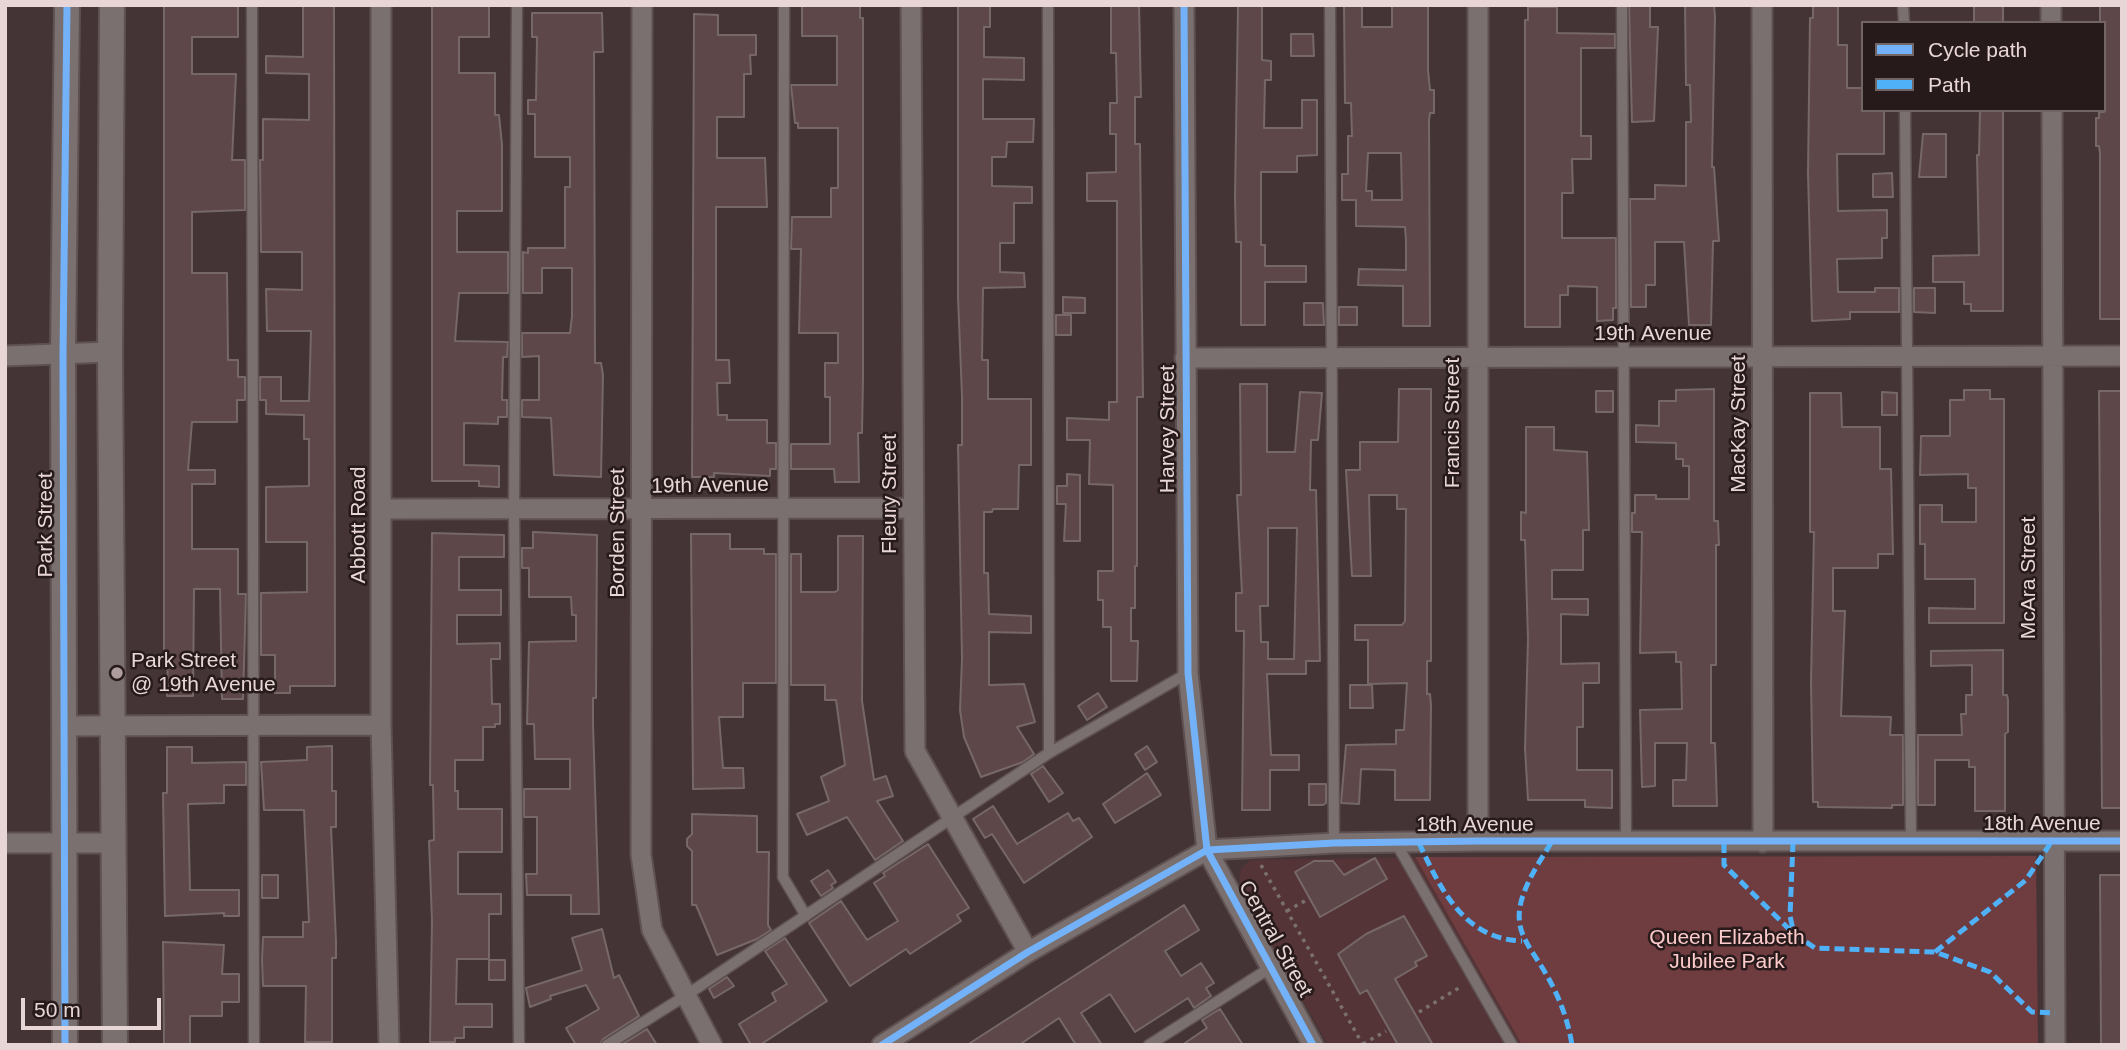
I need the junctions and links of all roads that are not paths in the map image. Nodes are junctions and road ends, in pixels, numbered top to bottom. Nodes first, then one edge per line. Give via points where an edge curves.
1 (67, 5) edge
2 (112, 5) edge
3 (252, 5) edge
4 (381, 5) edge
5 (517, 5) edge
6 (642, 5) edge
7 (784, 5) edge
8 (911, 5) edge
9 (1048, 5) edge
10 (1184, 5) edge
11 (1330, 5) edge
12 (1478, 5) edge
13 (1622, 5) edge
14 (1762, 5) edge
15 (1905, 112) edge
16 (2052, 112) edge
17 (110, 352) junction
18 (63, 355) junction
19 (5, 356) edge
20 (2122, 356) edge
21 (1476, 357) junction
22 (1625, 357) junction
23 (1762, 357) junction
24 (1909, 357) junction
25 (2052, 357) junction
26 (1185, 358) junction
27 (1332, 358) junction
28 (781, 508) junction
29 (913, 508) junction
30 (382, 509) junction
31 (514, 509) junction
32 (640, 510) junction
33 (1188, 673) junction
34 (254, 724) junction
35 (381, 724) junction
36 (63, 726) junction
37 (111, 726) junction
38 (1049, 753) junction
39 (953, 818) junction
40 (1478, 841) junction
41 (1911, 841) junction
42 (2052, 841) junction
43 (2122, 841) edge
44 (1626, 842) junction
45 (1763, 842) junction
46 (5, 843) edge
47 (62, 843) junction
48 (113, 843) junction
49 (1334, 843) junction
50 (1396, 843) junction
51 (1207, 850) junction
52 (806, 916) junction
53 (1028, 952) junction
54 (1270, 968) junction
55 (685, 996) junction
56 (65, 1045) edge
57 (115, 1045) edge
58 (254, 1045) edge
59 (388, 1045) edge
60 (519, 1045) edge
61 (607, 1045) edge
62 (712, 1045) edge
63 (882, 1045) edge
64 (1149, 1045) edge
65 (1312, 1045) edge
66 (1512, 1045) edge
67 (2055, 1045) edge

1 - 18 street, Park Street
2 - 17 street
3 - 34 lane
4 - 30 street, Abbott Road
5 - 31 lane
6 - 32 street, Borden Street
7 - 28 lane
8 - 29 street, Fleury Street
9 - 38 lane
10 - 26 street, Harvey Street
11 - 27 lane
12 - 21 street, Francis Street
13 - 22 lane
14 - 23 street, MacKay Street
15 - 24 lane
16 - 25 street, McAra Street
17 - 18 street
17 - 37 street
18 - 19 street
18 - 36 street, Park Street
20 - 25 street, 19th Avenue
21 - 22 street, 19th Avenue
21 - 27 street, 19th Avenue
21 - 40 street, Francis Street
22 - 23 street, 19th Avenue
22 - 44 lane
23 - 24 street, 19th Avenue
23 - 45 street, MacKay Street
24 - 25 street, 19th Avenue
24 - 41 lane
25 - 42 street, McAra Street
26 - 27 street, 19th Avenue
26 - 33 street, Harvey Street
27 - 49 lane
28 - 29 street, 19th Avenue
28 - 32 street, 19th Avenue
28 - 52 lane via 783,877
29 - 39 street, Fleury Street via 915,751
30 - 31 street, 19th Avenue
30 - 35 street, Abbott Road
31 - 32 street, 19th Avenue
31 - 60 lane
32 - 55 street, Borden Street via 641,855 652,930
33 - 38 lane
33 - 51 street, Harvey Street
34 - 35 street
34 - 37 street
34 - 58 lane
35 - 59 street, Abbott Road
36 - 37 street
36 - 47 street, Park Street
37 - 48 street
38 - 39 lane
39 - 52 lane
39 - 53 street, Fleury Street
40 - 44 street, 18th Avenue
40 - 50 street, 18th Avenue
41 - 42 street, 18th Avenue
41 - 45 street, 18th Avenue
42 - 43 street, 18th Avenue
42 - 67 street, McAra Street
44 - 45 street, 18th Avenue
46 - 47 street
47 - 48 street
47 - 56 street, Park Street
48 - 57 street
49 - 50 street, 18th Avenue
49 - 51 street, 18th Avenue
50 - 66 lane
51 - 53 street, 18th Avenue
51 - 54 street, Central Street
52 - 55 lane
53 - 63 street, 18th Avenue
54 - 64 lane
54 - 65 street, Central Street
55 - 61 lane
55 - 62 street, Borden Street

